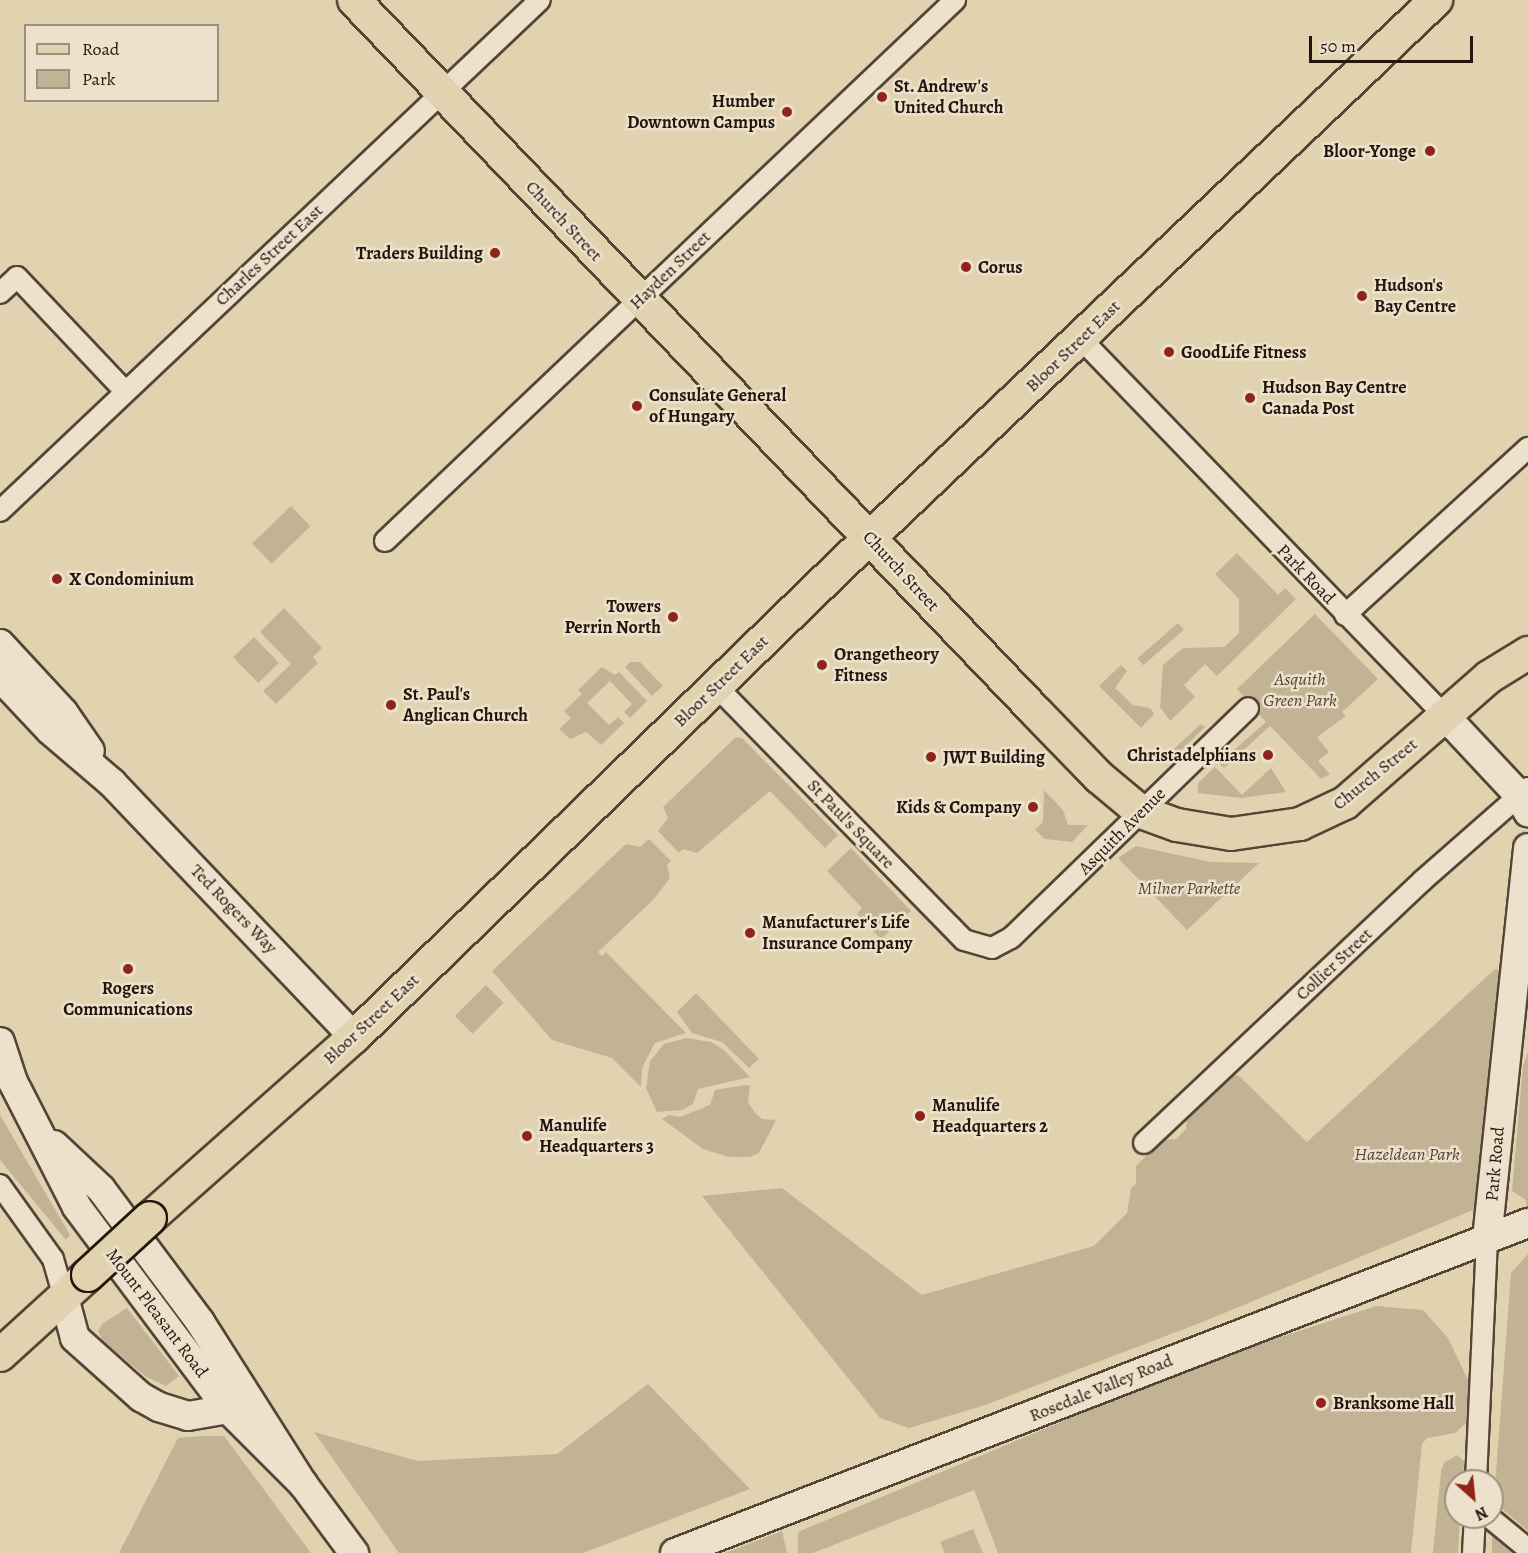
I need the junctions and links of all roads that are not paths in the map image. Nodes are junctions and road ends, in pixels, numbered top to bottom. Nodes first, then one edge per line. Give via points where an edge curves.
1 (354, 0) edge
2 (540, 0) edge
3 (955, 0) edge
4 (1436, 0) edge
5 (441, 91) junction
6 (0, 292) edge
7 (639, 300) junction
8 (1080, 339) junction
9 (124, 390) junction
10 (1528, 448) edge
11 (0, 511) edge
12 (870, 538) junction
13 (385, 541) dead end
14 (1345, 615) junction
15 (0, 644) edge
16 (1528, 653) edge
17 (0, 677) edge
18 (716, 686) junction
19 (0, 697) edge
20 (27, 705) junction
21 (1248, 708) dead end
22 (1444, 715) junction
23 (112, 783) junction
24 (1525, 798) edge
25 (1141, 812) junction
26 (1528, 848) edge
27 (992, 948) joint
28 (354, 1036) junction
29 (0, 1042) edge
30 (34, 1124) junction
31 (1144, 1143) dead end
32 (0, 1185) edge
33 (1528, 1223) edge
34 (1488, 1239) junction
35 (64, 1297) junction
36 (0, 1355) edge
37 (228, 1409) junction
38 (1477, 1469) edge
39 (303, 1484) junction
40 (1474, 1529) edge
41 (1503, 1529) edge
42 (348, 1544) edge
43 (1528, 1550) edge
44 (675, 1553) edge
45 (1473, 1553) edge

1 - 5 main road, Church Street
2 - 5 street, Charles Street East
3 - 7 street, Hayden Street
4 - 8 main road, Bloor Street East
5 - 7 main road, Church Street
5 - 9 street, Charles Street East
6 - 9 street via 17,277
7 - 12 main road, Church Street
7 - 13 street, Hayden Street
8 - 12 main road, Bloor Street East
8 - 14 street, Park Road
9 - 11 street, Charles Street East
10 - 14 street
12 - 18 main road, Bloor Street East
12 - 25 main road, Church Street via 1099,777
14 - 22 street, Park Road
15 - 23 main road, Ted Rogers Way via 63,712
16 - 22 main road, Church Street via 1507,663
17 - 20 main road, Ted Rogers Way
18 - 27 street, St Paul's Square via 964,940
18 - 28 main road, Bloor Street East
19 - 20 main road
20 - 23 main road, Ted Rogers Way
21 - 25 street, Asquith Avenue
22 - 24 main road, Park Road
22 - 25 main road, Church Street via 1345,803 1300,824 1231,834 1177,825
23 - 28 main road, Ted Rogers Way
24 - 31 street, Collier Street
25 - 27 street, Asquith Avenue via 1011,938
26 - 34 main road, Park Road
28 - 35 main road, Bloor Street East, bridge
29 - 30 main road, Mount Pleasant Road via 13,1082
30 - 37 main road, Mount Pleasant Road via 77,1207
30 - 39 main road, Mount Pleasant Road via 108,1198 200,1322
32 - 35 street via 53,1260
33 - 34 main road, Rosedale Valley Road
34 - 38 street, Park Road
34 - 44 main road, Rosedale Valley Road
35 - 36 main road, Bloor Street East
35 - 37 main road via 75,1338 141,1396 188,1416
37 - 39 main road, Mount Pleasant Road
39 - 42 main road, Mount Pleasant Road
40 - 45 street
41 - 43 street

